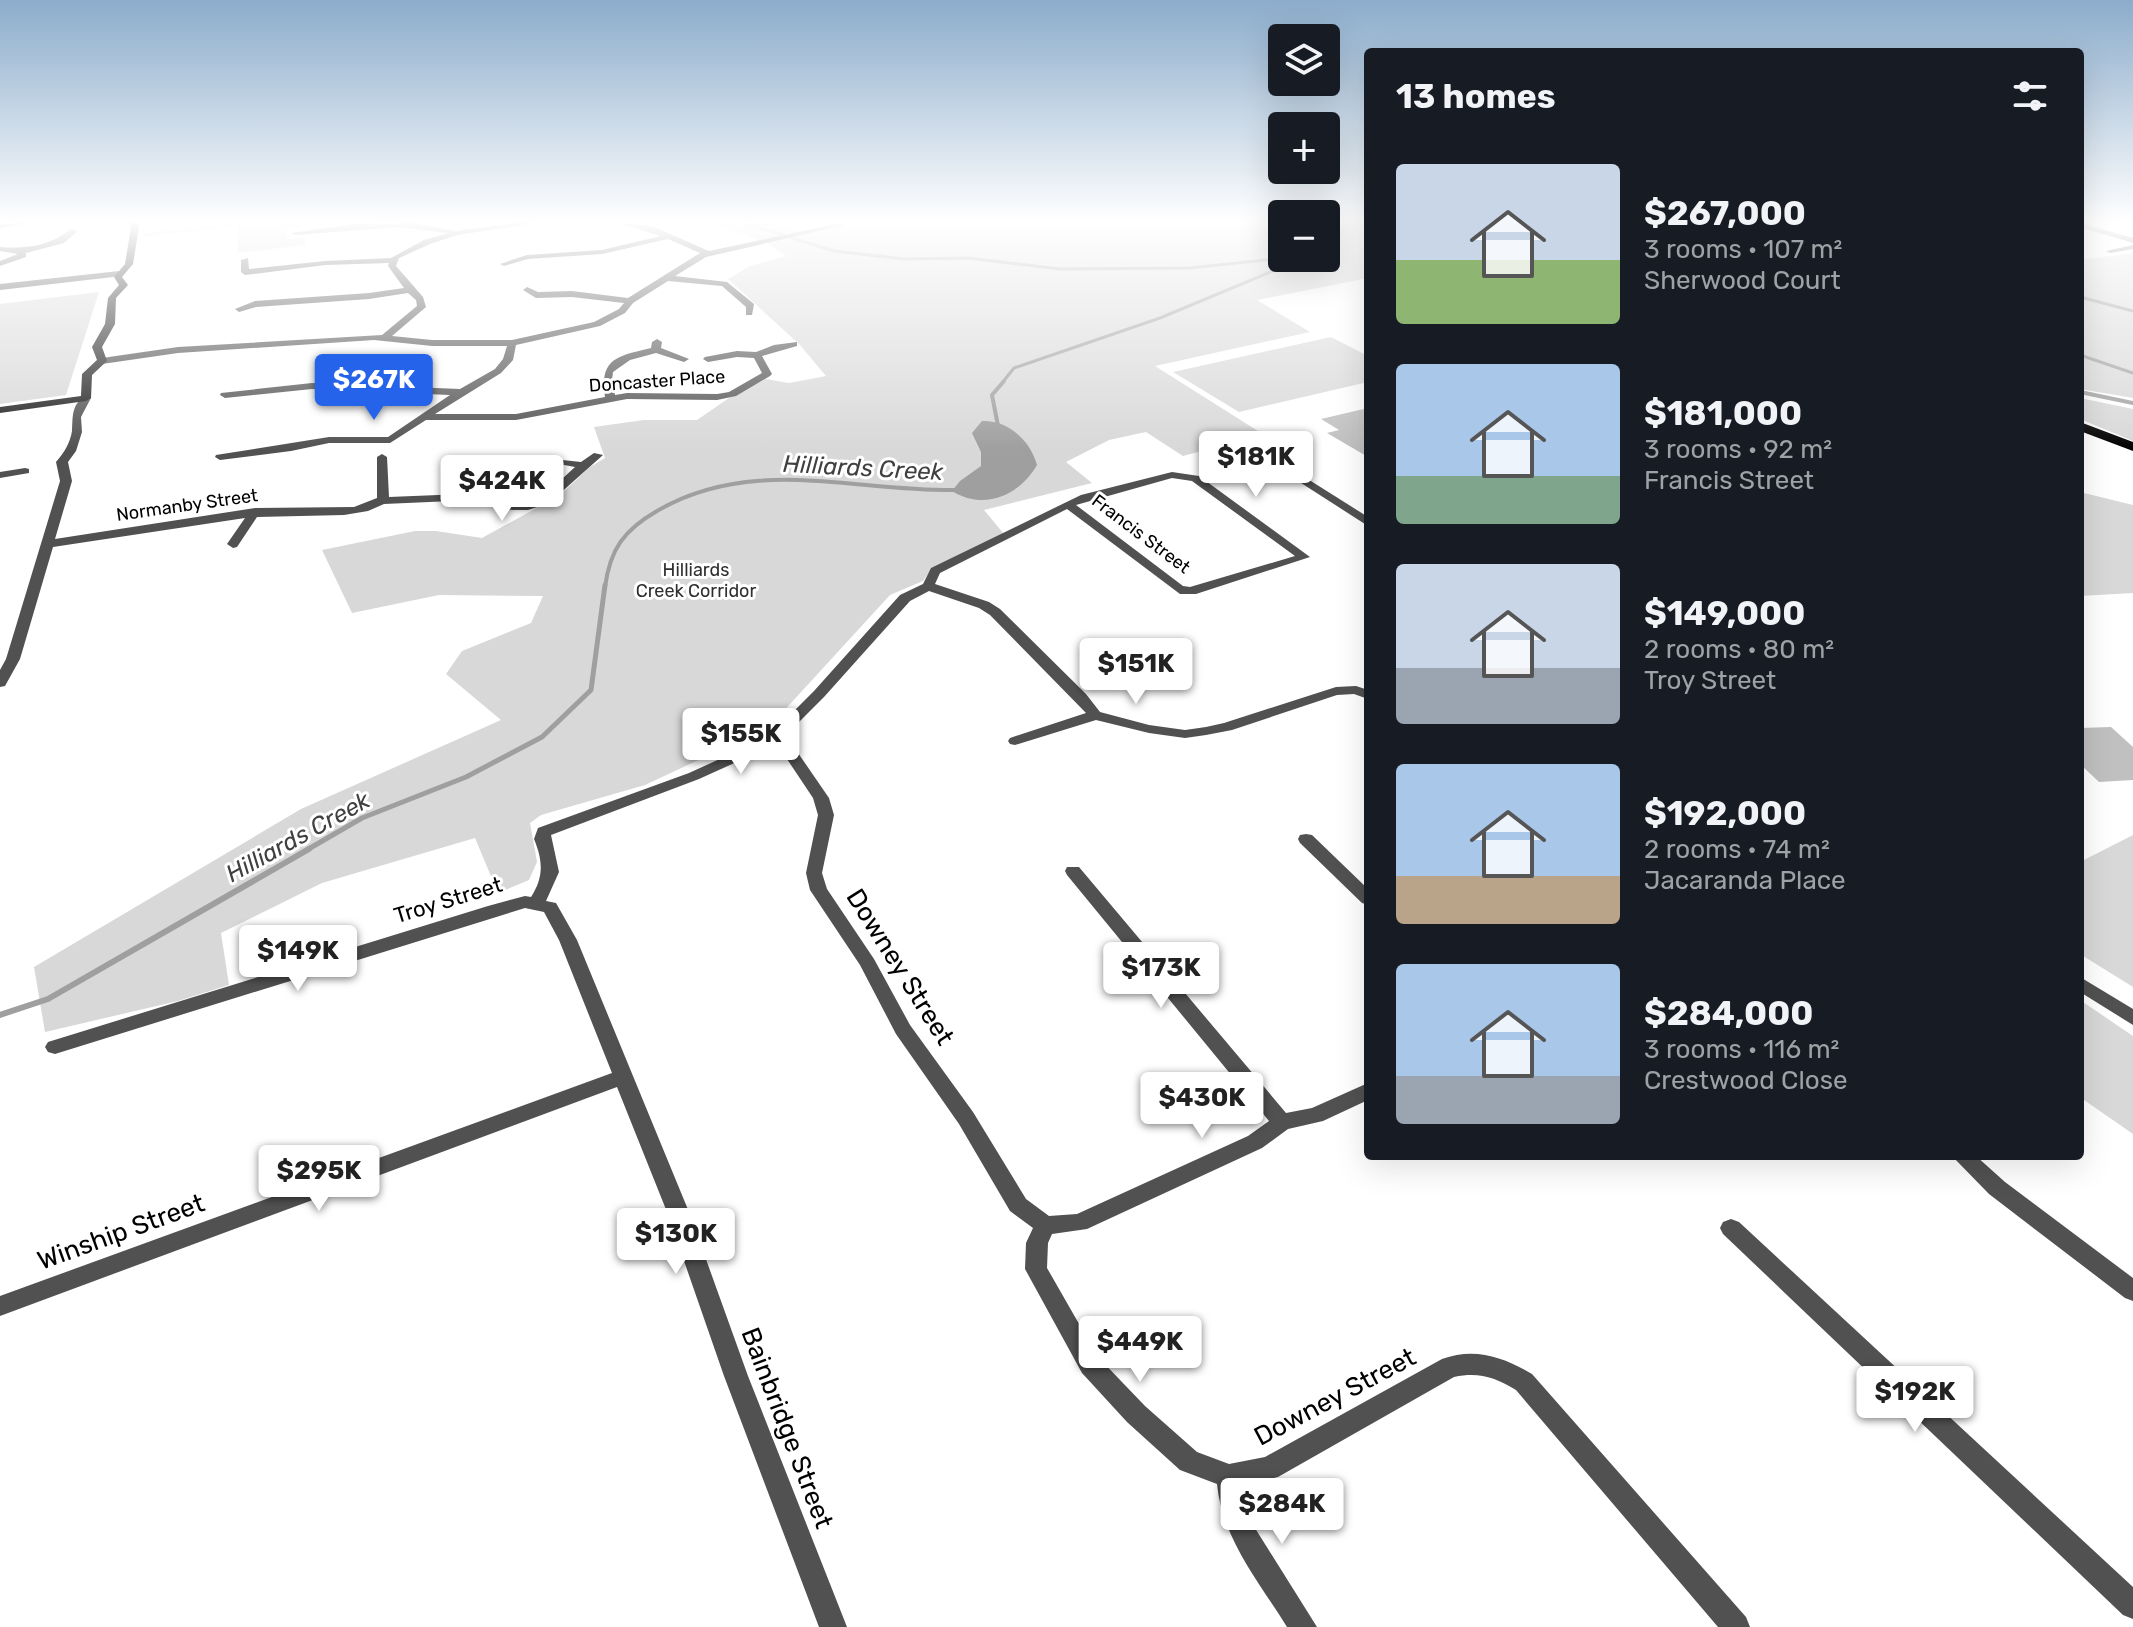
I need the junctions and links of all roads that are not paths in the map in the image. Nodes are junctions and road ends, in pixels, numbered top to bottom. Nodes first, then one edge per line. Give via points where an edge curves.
1 (112, 299) edge
2 (309, 299) edge
3 (420, 299) edge
4 (613, 299) edge
5 (633, 299) edge
6 (742, 299) edge
7 (630, 301) junction
8 (239, 309) dead end
9 (749, 313) dead end
10 (385, 337) junction
11 (512, 343) junction
12 (794, 344) dead end
13 (757, 355) junction
14 (684, 359) dead end
15 (708, 359) dead end
16 (102, 361) junction
17 (460, 392) junction
18 (225, 395) dead end
19 (610, 397) junction
20 (86, 398) junction
21 (0, 410) edge
22 (427, 417) junction
23 (2084, 428) edge
24 (2133, 447) edge
25 (1257, 450) dead end
26 (598, 455) dead end
27 (220, 457) dead end
28 (382, 457) dead end
29 (557, 461) dead end
30 (580, 465) junction
31 (25, 471) dead end
32 (0, 475) edge
33 (382, 500) junction
34 (1068, 504) junction
35 (255, 512) junction
36 (1364, 519) edge
37 (47, 544) junction
38 (233, 544) dead end
39 (928, 586) junction
40 (0, 683) edge
41 (1364, 693) edge
42 (1095, 715) junction
43 (773, 740) junction
44 (1015, 741) dead end
45 (1306, 839) dead end
46 (1073, 871) dead end
47 (1364, 895) edge
48 (536, 903) junction
49 (2084, 986) edge
50 (2133, 1018) edge
51 (55, 1047) dead end
52 (622, 1077) junction
53 (1364, 1093) edge
54 (1282, 1122) junction
55 (1966, 1160) edge
56 (1045, 1225) junction
57 (1731, 1228) dead end
58 (2133, 1291) edge
59 (0, 1306) edge
60 (1229, 1476) junction
61 (2133, 1605) edge
62 (833, 1627) edge
63 (1303, 1627) edge
64 (1736, 1627) edge

1 - 16 street via 110,324 97,347
2 - 8 street via 256,301
3 - 10 street via 422,307
4 - 7 street
5 - 7 street
6 - 9 street via 751,306
7 - 11 street via 597,324
10 - 11 street
10 - 16 street via 190,349
11 - 17 street via 504,366
12 - 13 street, Doncaster Place
13 - 15 street, Doncaster Place
13 - 19 street, Doncaster Place via 767,374 726,396
14 - 19 street via 656,346 627,359 610,370
16 - 20 street via 87,374
17 - 18 street via 312,386
17 - 22 street
19 - 22 street, Doncaster Place via 516,417
20 - 21 street
20 - 37 street via 76,417 71,451 62,462 66,481
22 - 27 street via 390,440 329,440
23 - 24 main road
25 - 36 street
26 - 30 street, Normanby Street
28 - 33 street
29 - 30 street
30 - 33 street, Normanby Street via 563,486 525,507 459,498
31 - 32 street
33 - 35 street, Normanby Street via 340,511
34 - 34 street, Francis Street via 1180,590 1304,557 1184,475
34 - 39 street, Francis Street via 935,571
35 - 37 street, Normanby Street
35 - 38 street
37 - 40 street via 13,659
39 - 42 street via 995,612
39 - 43 street, Francis Street via 905,598
41 - 42 street via 1336,691 1227,727 1185,734
42 - 44 street
43 - 48 street, Francis Street via 544,832 551,875
43 - 56 street, Downey Street via 791,753 821,798 826,815 814,873 819,890 1018,1205
45 - 47 street
46 - 54 street
48 - 51 street, Troy Street via 494,910
48 - 52 street, Bainbridge Street via 558,915
49 - 50 street
52 - 59 street, Winship Street
52 - 62 street, Bainbridge Street
53 - 54 street via 1316,1115
54 - 56 street via 1255,1142 1079,1223
55 - 58 street
56 - 60 street via 1037,1243 1036,1269 1090,1365 1189,1461
57 - 61 street
60 - 63 street via 1238,1524
60 - 64 street, Downey Street via 1269,1468 1450,1367 1493,1363 1524,1382

